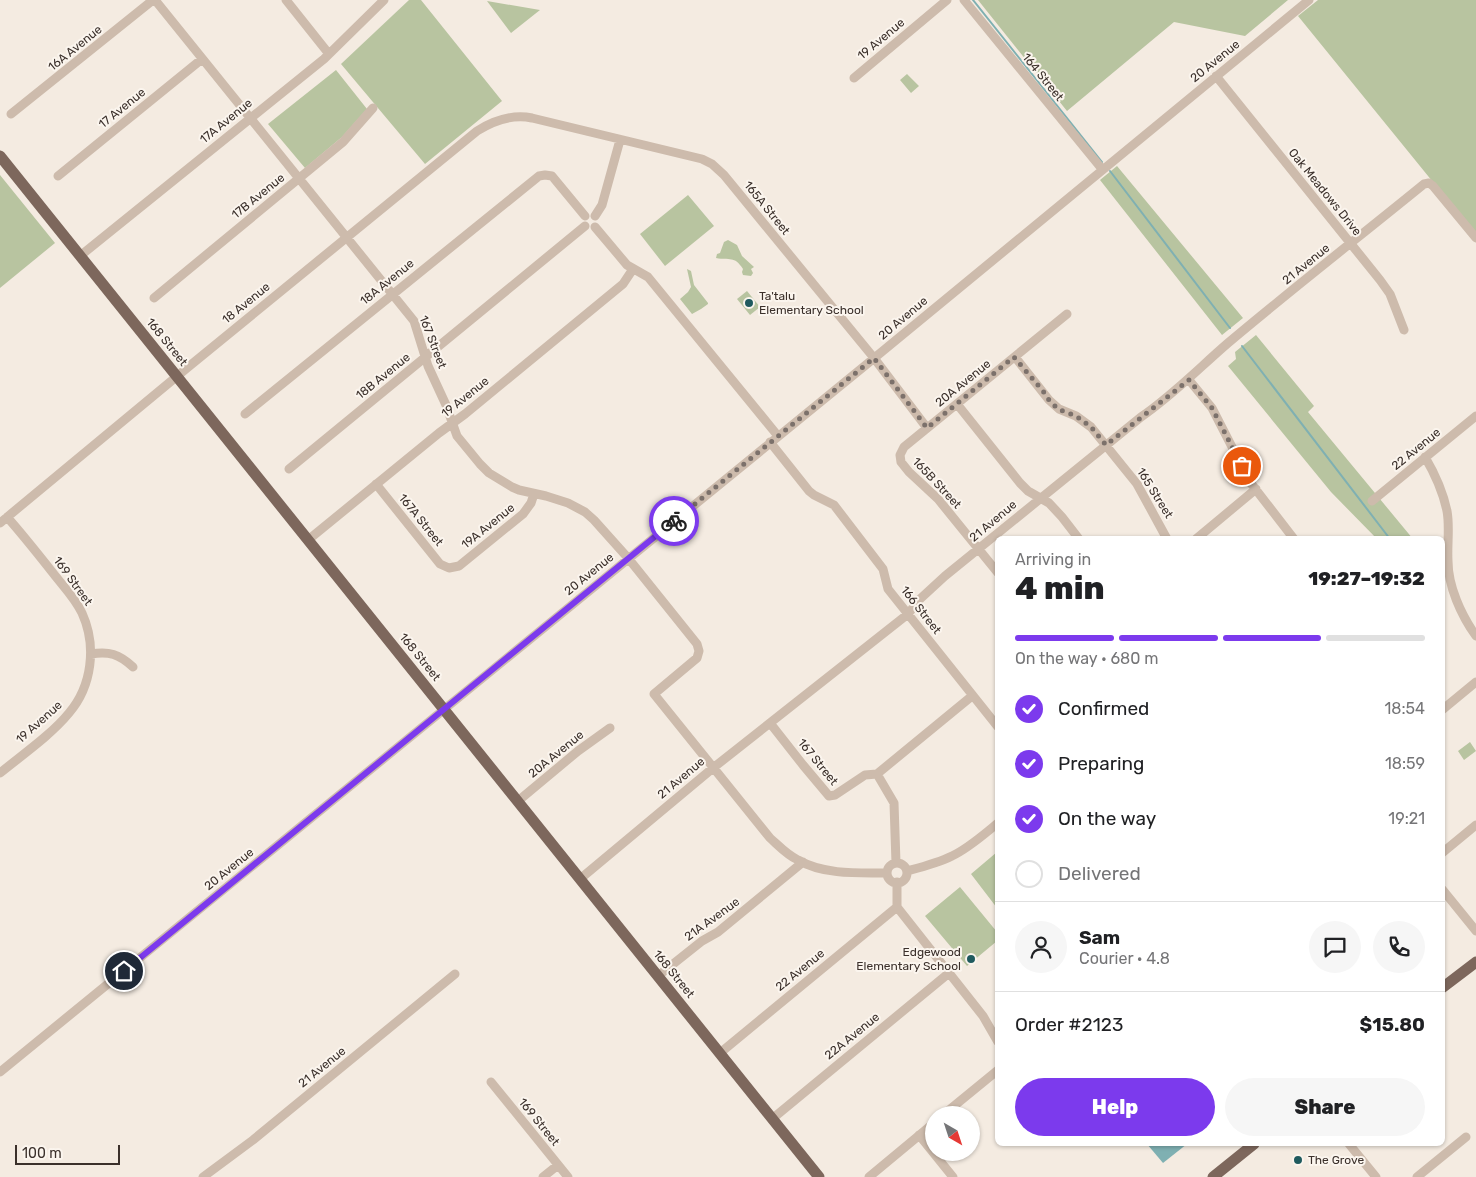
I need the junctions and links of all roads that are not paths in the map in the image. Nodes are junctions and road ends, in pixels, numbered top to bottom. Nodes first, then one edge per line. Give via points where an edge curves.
1 (154, 0) edge
2 (286, 0) edge
3 (384, 0) edge
4 (947, 0) edge
5 (964, 0) edge
6 (1309, 0) edge
7 (329, 54) junction
8 (202, 59) junction
9 (1216, 76) junction
10 (854, 78) dead end
11 (373, 108) dead end
12 (11, 114) dead end
13 (515, 117) joint
14 (250, 118) junction
15 (620, 140) junction
16 (0, 156) edge
17 (1102, 169) junction
18 (58, 176) dead end
19 (299, 179) junction
20 (585, 216) junction
21 (595, 216) junction
22 (585, 226) junction
23 (595, 226) junction
24 (346, 237) junction
25 (1476, 238) edge
26 (1351, 243) junction
27 (80, 256) junction
28 (633, 269) junction
29 (392, 294) junction
30 (154, 298) dead end
31 (1067, 314) dead end
32 (1404, 330) dead end
33 (425, 357) junction
34 (1014, 357) junction
35 (874, 358) junction
36 (176, 376) junction
37 (1189, 380) junction
38 (957, 404) junction
39 (245, 414) dead end
40 (1476, 416) edge
41 (452, 424) junction
42 (927, 428) junction
43 (778, 436) junction
44 (770, 442) junction
45 (1106, 445) junction
46 (900, 455) joint
47 (1425, 457) junction
48 (289, 468) dead end
49 (376, 484) junction
50 (1256, 490) junction
51 (534, 494) junction
52 (1040, 498) junction
53 (1372, 501) dead end
54 (4, 520) edge
55 (1077, 536) edge
56 (1165, 536) edge
57 (1200, 536) edge
58 (1292, 536) edge
59 (308, 540) junction
60 (978, 549) junction
61 (628, 558) junction
62 (450, 568) joint
63 (995, 569) edge
64 (908, 614) junction
65 (1476, 636) edge
66 (91, 654) junction
67 (133, 667) dead end
68 (1476, 682) edge
69 (972, 696) junction
70 (1445, 708) edge
71 (444, 709) junction
72 (770, 723) junction
73 (995, 723) edge
74 (610, 728) dead end
75 (713, 768) junction
76 (0, 773) edge
77 (877, 774) junction
78 (518, 801) junction
79 (995, 825) edge
80 (1476, 825) edge
81 (1445, 851) edge
82 (803, 862) junction
83 (896, 863) junction
84 (907, 871) junction
85 (888, 873) junction
86 (580, 878) junction
87 (897, 882) junction
88 (1445, 893) edge
89 (897, 907) junction
90 (1476, 931) edge
91 (1475, 962) edge
92 (455, 974) dead end
93 (949, 974) junction
94 (658, 976) junction
95 (1445, 986) edge
96 (995, 1037) edge
97 (720, 1053) junction
98 (0, 1072) edge
99 (995, 1072) edge
100 (491, 1082) dead end
101 (954, 1106) edge
102 (772, 1119) junction
103 (925, 1130) edge
104 (919, 1135) junction
105 (1466, 1136) dead end
106 (1252, 1146) edge
107 (1351, 1146) edge
108 (558, 1164) junction
109 (203, 1177) edge
110 (543, 1177) edge
111 (568, 1177) edge
112 (819, 1177) edge
113 (869, 1177) edge
114 (952, 1177) edge
115 (1213, 1177) edge
116 (1376, 1177) edge
117 (1417, 1177) edge

1 - 8 street, 167 Street
1 - 12 street, 16A Avenue
2 - 7 street
3 - 7 street, 17A Avenue
4 - 10 street, 19 Avenue
5 - 17 street, 164 Street
6 - 9 street, 20 Avenue
7 - 14 street, 17A Avenue
8 - 14 street, 167 Street
8 - 18 street, 17 Avenue
9 - 17 street, 20 Avenue
9 - 26 street, Oak Meadows Drive
11 - 19 street, 17B Avenue via 343,142
13 - 15 street, 165A Street via 532,118
13 - 24 street, 18 Avenue via 494,122 477,131
14 - 19 street, 167 Street
14 - 27 street, 17A Avenue
15 - 21 street via 602,205
15 - 35 street, 165A Street via 702,159 716,167
16 - 27 main road, 168 Street
17 - 35 street, 20 Avenue
19 - 24 street, 167 Street
19 - 30 street, 17B Avenue
20 - 21 street
20 - 22 street
20 - 29 street, 18A Avenue via 554,178 538,176
21 - 23 street
22 - 23 street
22 - 33 street, 18B Avenue
23 - 28 street
24 - 29 street, 167 Street
24 - 36 street, 18 Avenue
25 - 26 street, 21 Avenue via 1429,183
26 - 32 street, Oak Meadows Drive via 1390,294
26 - 37 street, 21 Avenue
27 - 36 main road, 168 Street
28 - 41 street, 19 Avenue via 623,284
28 - 43 street via 648,278
29 - 33 street, 167 Street via 414,321
29 - 39 street, 18A Avenue
31 - 34 street, 20A Avenue
33 - 41 street, 167 Street
33 - 48 street, 18B Avenue
34 - 38 street, 20A Avenue
34 - 45 street, 165 Street via 1058,409 1091,427
35 - 42 street, 165A Street
35 - 43 street, 20 Avenue
36 - 54 street, 18 Avenue
36 - 59 main road, 168 Street
37 - 45 street, 21 Avenue
37 - 50 street via 1212,408
38 - 42 street, 20A Avenue
38 - 52 street via 1020,483
40 - 47 street, 22 Avenue
41 - 49 street, 19 Avenue
41 - 51 street, 167 Street via 463,444 489,473 512,487
42 - 46 street, 20A Avenue via 904,447
43 - 44 street, 20 Avenue
44 - 61 street, 20 Avenue
44 - 64 street, 166 Street via 809,491 834,505 883,569 888,590
45 - 52 street, 21 Avenue
45 - 56 street, 165 Street via 1137,484
46 - 60 street, 165B Street via 908,472 938,499
47 - 53 street, 22 Avenue
47 - 65 street via 1447,510 1452,587
49 - 59 street, 19 Avenue
49 - 62 street, 167A Street via 440,564
50 - 57 street
50 - 58 street
51 - 61 street, 167 Street via 558,499 585,512
51 - 62 street, 19A Avenue via 524,514 459,566
52 - 55 street via 1049,503
52 - 60 street, 21 Avenue
54 - 66 street, 169 Street via 76,603 88,633
59 - 71 main road, 168 Street
60 - 63 street, 165B Street
60 - 64 street, 21 Avenue via 926,593
61 - 71 street, 20 Avenue
61 - 75 street, 167 Street via 700,651 698,658 654,694
64 - 69 street, 166 Street
64 - 72 street, 21 Avenue
66 - 67 street via 113,654
66 - 76 street, 19 Avenue via 86,685 71,712
68 - 70 street
69 - 73 street, 166 Street
69 - 77 street
71 - 78 main road, 168 Street
71 - 98 street, 20 Avenue
72 - 75 street, 21 Avenue
72 - 77 street, 167 Street via 830,796 865,775
74 - 78 street, 20A Avenue
75 - 82 street via 770,838
75 - 86 street, 21 Avenue
77 - 83 street via 894,803
78 - 86 main road, 168 Street
79 - 84 street via 952,856
80 - 81 street
82 - 85 street via 841,872
82 - 94 street, 21A Avenue
83 - 84 street
83 - 85 street via 889,867
84 - 87 street via 906,878
85 - 87 street via 889,878
86 - 94 main road, 168 Street
87 - 89 street
88 - 90 street
89 - 93 street
89 - 97 street, 22 Avenue
91 - 95 main road
92 - 109 street, 21 Avenue via 253,1140
93 - 96 street via 983,1016
93 - 102 street, 22A Avenue
94 - 97 main road, 168 Street
97 - 102 main road, 168 Street
99 - 101 street
100 - 108 street, 169 Street
102 - 112 main road, 168 Street
103 - 104 street
104 - 113 street
104 - 114 street
105 - 117 street
106 - 115 main road
107 - 116 street
108 - 110 street
108 - 111 street, 169 Street

